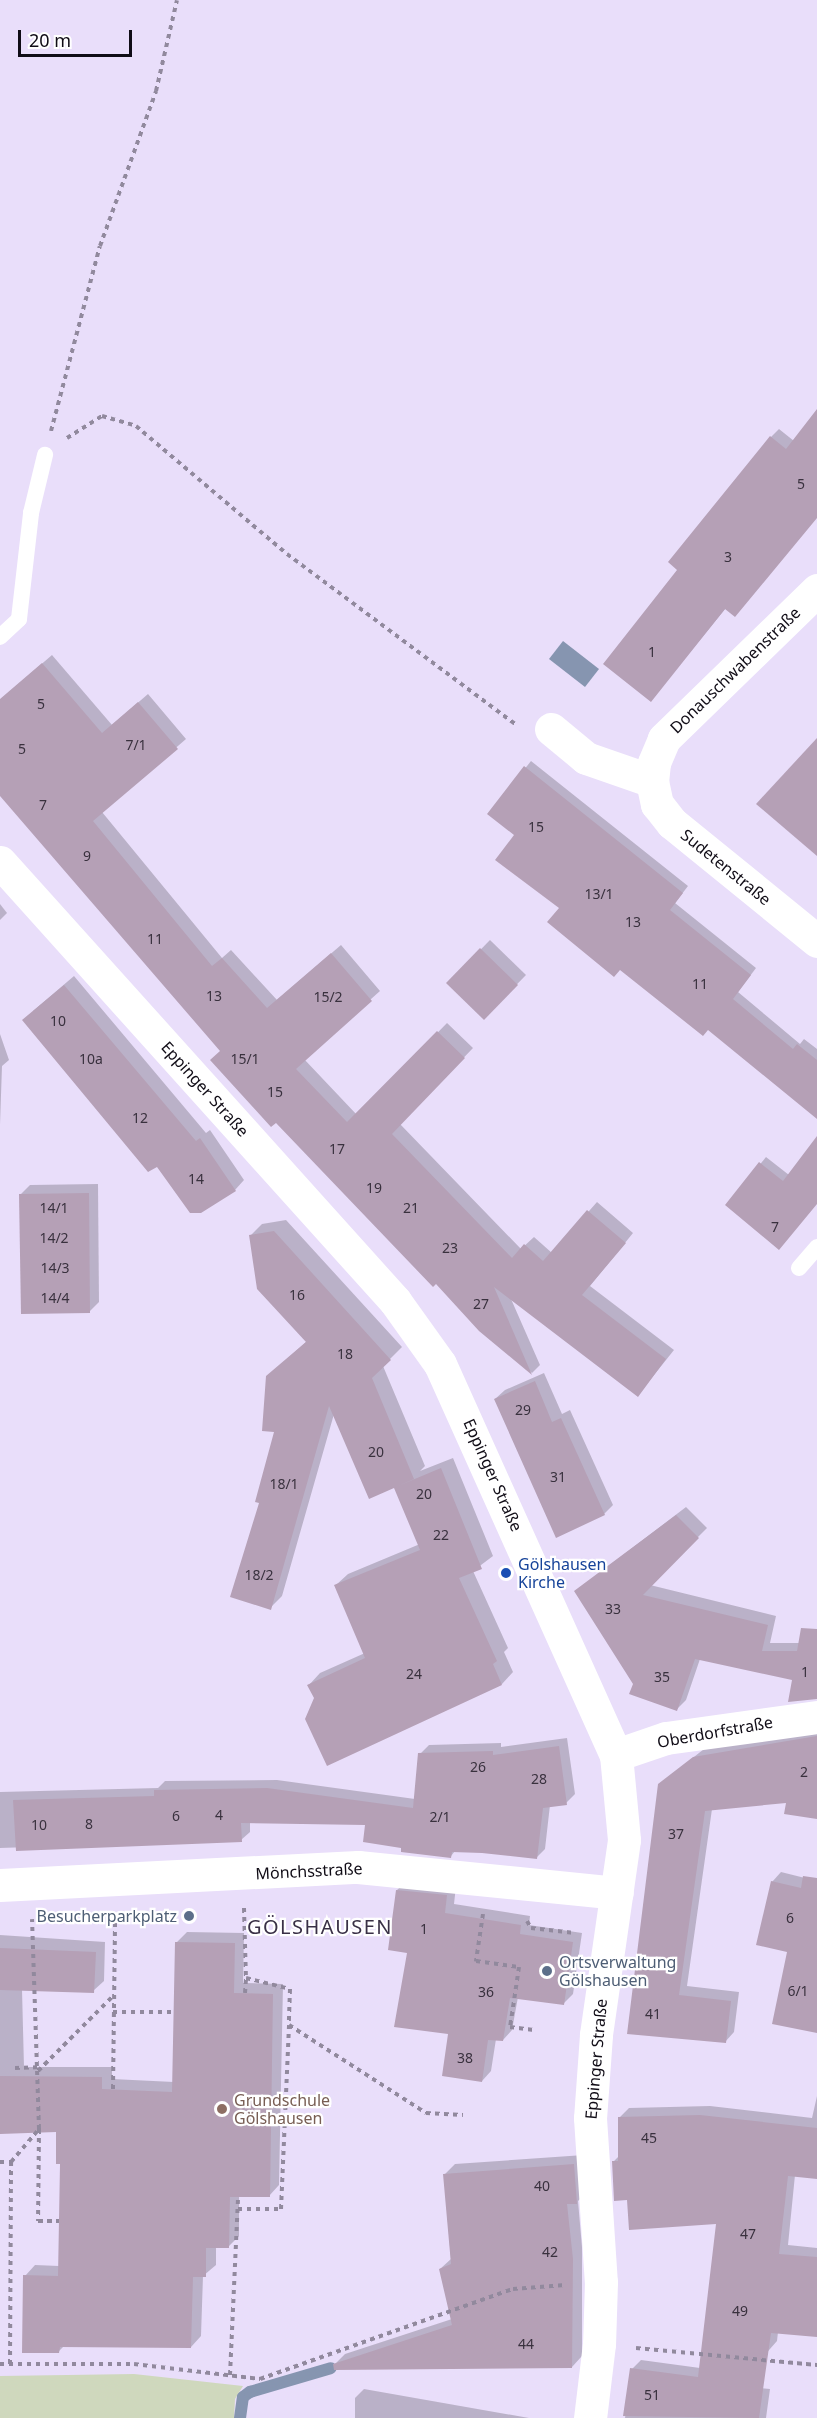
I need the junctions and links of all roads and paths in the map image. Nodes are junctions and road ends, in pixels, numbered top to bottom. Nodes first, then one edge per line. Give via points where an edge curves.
1 (177, 0) edge
2 (45, 455) junction
3 (817, 590) edge
4 (0, 637) edge
5 (537, 730) joint
6 (652, 781) junction
7 (0, 862) edge
8 (817, 941) edge
9 (817, 1247) edge
10 (800, 1268) dead end
11 (817, 1717) edge
12 (616, 1755) junction
13 (243, 1874) junction
14 (16, 1884) edge
15 (617, 1893) junction
16 (114, 1901) dead end
17 (484, 1904) dead end
18 (483, 1913) junction
19 (494, 1914) dead end
20 (515, 1917) dead end
21 (588, 1935) dead end
22 (246, 1978) junction
23 (245, 1994) dead end
24 (113, 1996) junction
25 (113, 2012) junction
26 (174, 2012) dead end
27 (289, 2025) junction
28 (534, 2030) dead end
29 (15, 2068) dead end
30 (38, 2069) junction
31 (113, 2089) dead end
32 (463, 2115) dead end
33 (39, 2128) junction
34 (0, 2162) edge
35 (11, 2162) junction
36 (238, 2197) dead end
37 (238, 2209) junction
38 (59, 2221) dead end
39 (601, 2282) junction
40 (599, 2344) junction
41 (0, 2364) edge
42 (10, 2364) junction
43 (817, 2365) edge
44 (230, 2375) junction
45 (590, 2418) edge

1 - 2 path via 156,91 100,246
2 - 4 lane via 31,513 19,619
2 - 5 path via 102,416 136,426 287,554
3 - 6 street, Donauschwabenstraße via 664,739 654,763
5 - 6 street via 586,758
6 - 8 street, Sudetenstraße via 657,804 672,823
7 - 12 street, Eppinger Straße via 395,1301 441,1364
9 - 10 lane
11 - 12 street, Oberdorfstraße via 666,1738
12 - 15 street, Eppinger Straße via 624,1840
13 - 14 street, Mönchsstraße
13 - 15 street, Mönchsstraße via 358,1868
13 - 22 path
14 - 30 path
15 - 39 street, Eppinger Straße via 596,2035 590,2118
16 - 24 path
17 - 18 path
18 - 19 path
18 - 28 path via 476,1961 519,1967 510,2027
20 - 21 path via 525,1919 531,1928
22 - 23 path
22 - 27 path via 290,1989
24 - 25 path
24 - 30 path
25 - 26 path
25 - 31 path
27 - 32 path via 426,2114
27 - 37 path via 280,2209
29 - 30 path
30 - 33 path
33 - 35 path
33 - 38 path via 38,2221
34 - 35 path
35 - 42 path
36 - 37 path
37 - 44 path
39 - 40 street, Eppinger Straße
39 - 44 path via 513,2289 260,2379
40 - 43 path
40 - 45 street, Eppinger Straße
41 - 42 path
42 - 44 path via 134,2364

